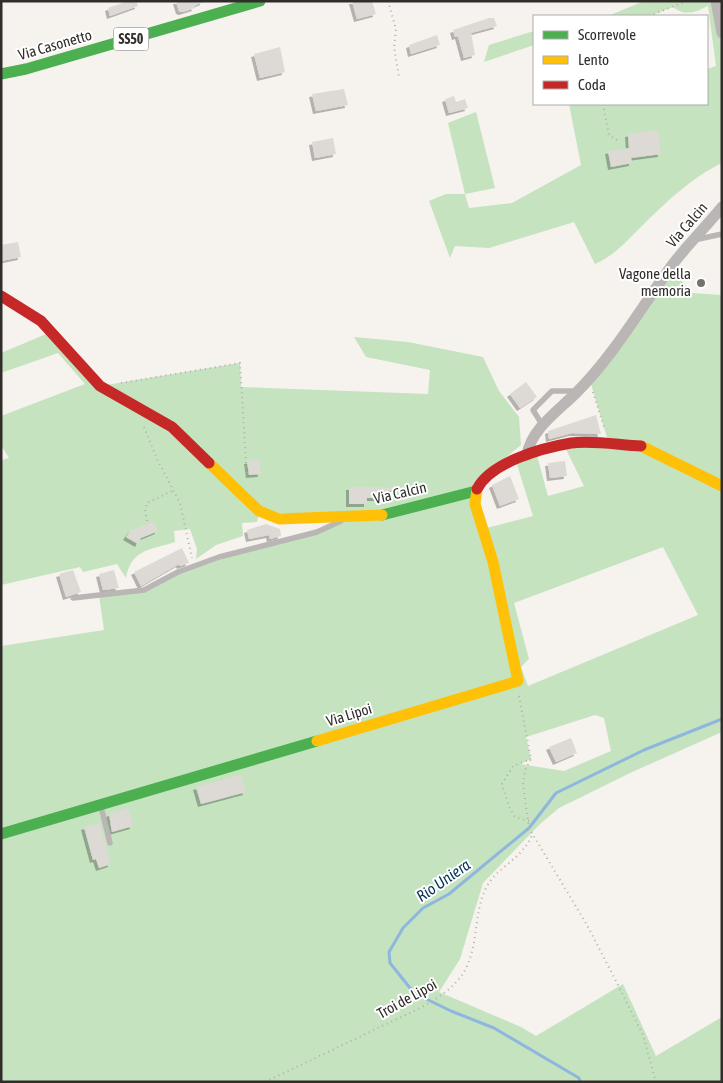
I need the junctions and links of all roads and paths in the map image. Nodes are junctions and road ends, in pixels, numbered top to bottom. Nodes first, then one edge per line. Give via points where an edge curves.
1 (260, 1) edge
2 (388, 1) edge
3 (687, 1) edge
4 (716, 1) edge
5 (652, 15) edge
6 (722, 32) edge
7 (26, 70) junction
8 (1, 74) edge
9 (399, 77) dead end
10 (1, 82) edge
11 (603, 105) edge
12 (617, 140) dead end
13 (722, 207) edge
14 (722, 234) edge
15 (694, 240) junction
16 (1, 296) edge
17 (590, 378) junction
18 (118, 383) dead end
19 (578, 391) junction
20 (143, 424) dead end
21 (543, 426) junction
22 (610, 445) junction
23 (527, 455) junction
24 (722, 486) edge
25 (248, 487) dead end
26 (174, 490) junction
27 (476, 491) junction
28 (350, 516) junction
29 (147, 521) dead end
30 (194, 566) junction
31 (73, 598) dead end
32 (518, 681) junction
33 (530, 759) junction
34 (100, 805) junction
35 (528, 821) junction
36 (533, 833) junction
37 (1, 834) edge
38 (110, 843) dead end
39 (265, 1082) edge
40 (656, 1082) edge

1 - 7 street, Via Casonetto / SS50
2 - 9 path via 396,29 394,47
3 - 5 path
4 - 6 street
7 - 8 street, Via Casonetto / SS50
7 - 10 street
11 - 12 path via 609,135
13 - 15 street, Via Calcin
14 - 15 lane
15 - 17 street, Via Calcin
16 - 28 street, Via Calcin via 41,321 100,386 172,428 259,511 279,520
17 - 19 street, Via Calcin
17 - 22 path
18 - 25 path via 240,362
19 - 21 street, Via Calcin
19 - 21 lane via 552,391 532,410
20 - 26 path
21 - 23 street, Via Calcin via 528,444
22 - 23 street via 572,443
22 - 24 street via 642,446
23 - 27 street via 515,458 482,479
26 - 29 path via 147,503
26 - 30 path
27 - 28 street, Via Calcin via 455,494 390,514
27 - 32 street via 475,504 493,562
28 - 30 lane via 317,532
30 - 31 lane via 144,590
32 - 33 path
32 - 34 street, Via Lipoi
33 - 35 path via 523,784
33 - 35 path via 513,766 502,784 515,817
34 - 37 street, Via Lipoi
34 - 38 lane
35 - 36 path
36 - 39 path, Troi de Lipoi via 529,844 491,880 484,891 470,958 463,974 452,986 411,1012
36 - 40 path via 587,925 643,1035

